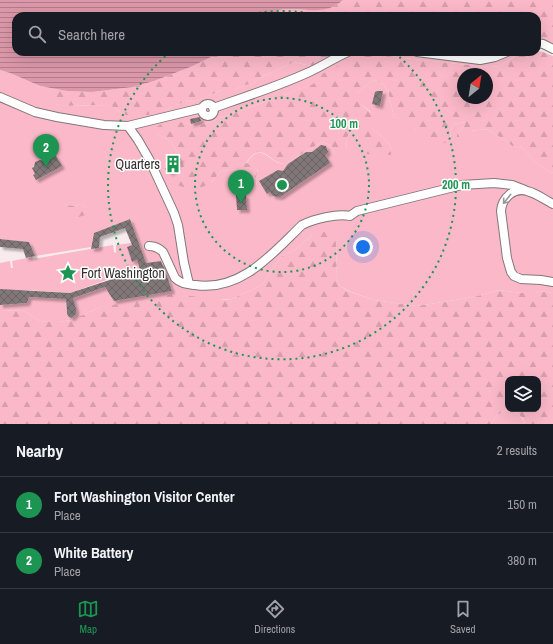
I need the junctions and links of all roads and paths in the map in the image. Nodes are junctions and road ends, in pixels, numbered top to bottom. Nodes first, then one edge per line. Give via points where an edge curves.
1 (541, 44) edge
2 (553, 49) edge
3 (340, 56) edge
4 (448, 56) edge
5 (497, 56) edge
6 (0, 97) edge
7 (128, 126) junction
8 (525, 190) junction
9 (553, 204) edge
10 (149, 246) dead end
11 (553, 282) edge
12 (189, 284) junction

1 - 2 lane
3 - 7 lane via 308,73 262,92 213,108 207,104 202,108
4 - 5 lane via 480,60
6 - 7 lane via 35,112 57,117 104,125
7 - 12 lane via 149,158 174,212
8 - 9 lane
8 -> 11 lane via 510,194 501,208 509,267 514,276
8 - 12 lane via 512,185 494,183 462,185 357,211 350,216 323,218 302,225 271,256 242,277 212,286
10 - 12 lane via 160,248 178,281

